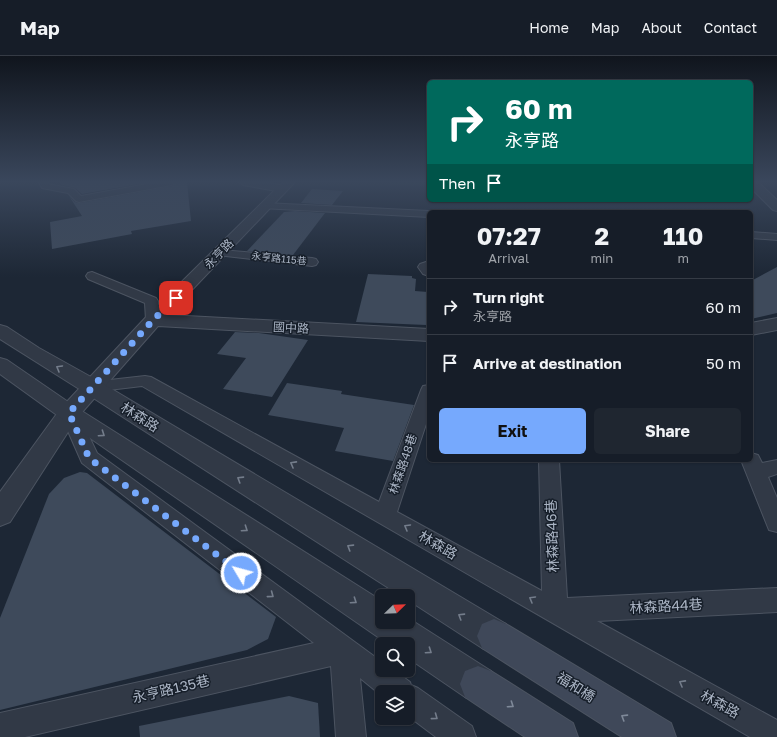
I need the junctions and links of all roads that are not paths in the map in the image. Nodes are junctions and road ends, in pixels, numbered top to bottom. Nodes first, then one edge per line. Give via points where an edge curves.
1 (257, 214) edge
2 (753, 235) edge
3 (777, 237) edge
4 (221, 252) junction
5 (312, 262) dead end
6 (92, 276) dead end
7 (153, 320) junction
8 (777, 324) edge
9 (753, 329) edge
10 (0, 331) edge
11 (427, 335) edge
12 (0, 364) edge
13 (92, 387) junction
14 (427, 396) edge
15 (69, 413) junction
16 (549, 462) edge
17 (753, 466) edge
18 (777, 467) edge
19 (0, 514) edge
20 (385, 515) junction
21 (777, 523) edge
22 (777, 600) edge
23 (555, 612) junction
24 (375, 615) edge
25 (396, 629) edge
26 (494, 636) joint
27 (343, 650) junction
28 (478, 684) joint
29 (390, 685) edge
30 (415, 703) edge
31 (0, 728) edge
32 (777, 736) edge
33 (351, 737) edge
34 (461, 737) edge
35 (558, 737) edge
36 (657, 737) edge

1 - 4 street, 永亨路
2 - 3 lane
4 - 5 lane, 永亨路115巷
4 - 7 street, 永亨路
6 - 7 lane via 151,301
7 - 11 street, 國中路
7 - 13 street, 永亨路
8 - 9 street
13 -> 10 street, 林森路
12 - 15 street
13 - 15 street, 永亨路
20 -> 13 lane, 林森路 via 145,380
26 -> 13 street, 林森路
14 - 20 lane, 林森路48巷
15 - 19 street, 永亨路
15 -> 24 street
15 -> 27 lane via 89,458
16 - 23 lane, 林森路46巷
17 - 18 lane
17 - 21 lane
23 -> 20 lane, 林森路
22 - 23 lane, 林森路44巷
32 -> 23 lane, 林森路
25 -> 28 street
36 -> 26 main road, 福和橋
27 - 29 lane
27 - 31 lane, 永亨路135巷
27 - 33 lane
28 -> 35 main road
30 -> 34 lane

